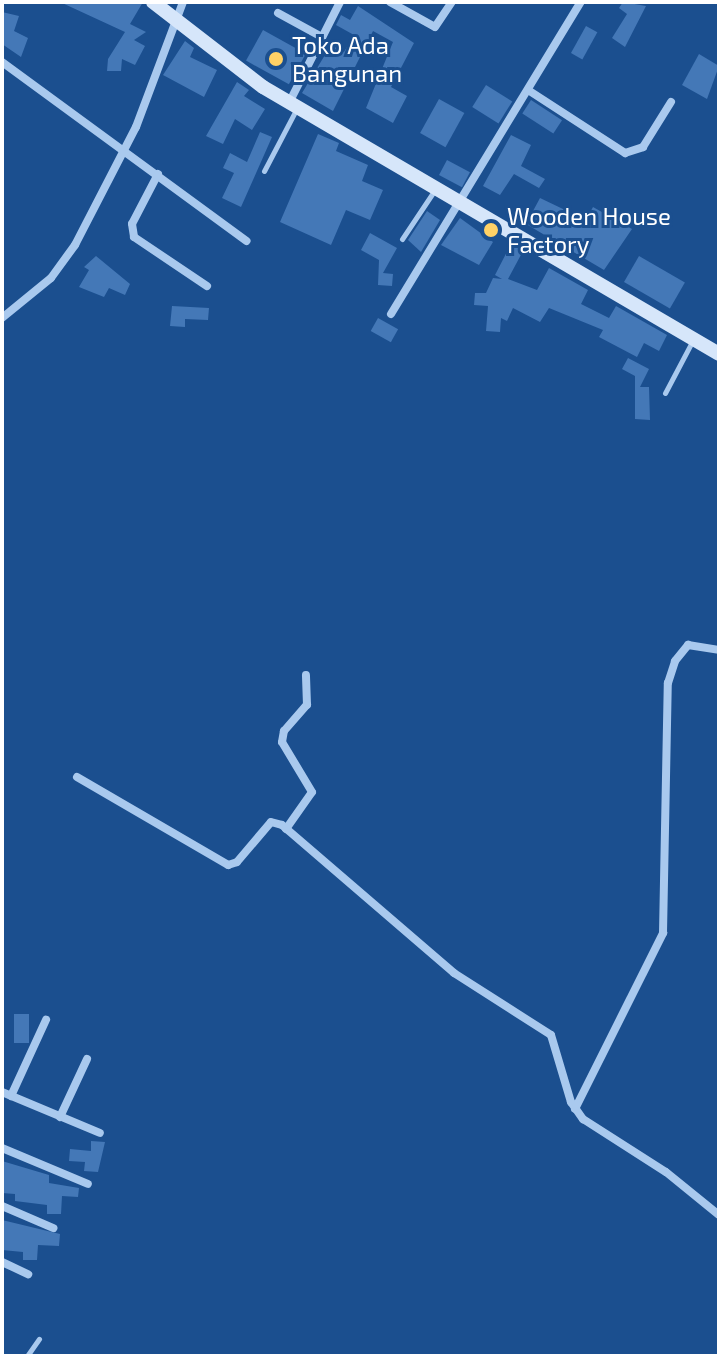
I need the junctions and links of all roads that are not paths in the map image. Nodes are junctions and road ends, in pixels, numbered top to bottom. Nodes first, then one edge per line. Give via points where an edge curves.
1 (153, 2) edge
2 (183, 2) edge
3 (340, 2) edge
4 (390, 2) edge
5 (452, 2) edge
6 (581, 2) edge
7 (278, 13) dead end
8 (175, 21) junction
9 (322, 37) junction
10 (2, 62) edge
11 (528, 90) junction
12 (671, 102) dead end
13 (293, 105) junction
14 (125, 149) junction
15 (264, 171) dead end
16 (158, 174) junction
17 (436, 186) junction
18 (460, 200) junction
19 (402, 239) dead end
20 (247, 241) dead end
21 (207, 286) dead end
22 (391, 314) dead end
23 (2, 318) edge
24 (693, 339) junction
25 (719, 354) edge
26 (665, 393) dead end
27 (719, 650) edge
28 (306, 675) dead end
29 (77, 777) dead end
30 (286, 829) junction
31 (46, 1020) dead end
32 (87, 1059) dead end
33 (7, 1094) edge
34 (575, 1109) junction
35 (60, 1117) junction
36 (100, 1133) dead end
37 (2, 1148) edge
38 (88, 1184) dead end
39 (2, 1206) edge
40 (719, 1215) edge
41 (53, 1228) dead end
42 (2, 1262) edge
43 (28, 1274) dead end
44 (39, 1339) dead end
45 (27, 1356) edge

1 - 8 main road
2 - 8 street
3 - 9 street
4 - 5 street via 435,27
6 - 11 street
7 - 9 street
8 - 13 main road
8 - 14 street
9 - 13 street
10 - 14 street
11 - 12 street via 625,153 643,147
11 - 18 street
13 - 15 lane
13 - 17 main road
14 - 16 street
14 - 23 street via 65,262
16 - 20 street
16 - 21 street via 132,224 134,237
17 - 18 main road
17 - 19 lane
18 - 22 street
18 - 24 main road
24 - 25 main road
24 - 26 lane
27 - 34 street via 688,645 675,661 668,683 663,933
28 - 30 street via 307,705 284,731 282,742 312,792
29 - 30 street via 228,865 237,862 271,822
30 - 34 street via 454,973 551,1035
31 - 33 street
32 - 35 street
33 - 35 street
34 - 40 street
35 - 36 street
37 - 38 street
39 - 41 street
42 - 43 street
44 - 45 lane

